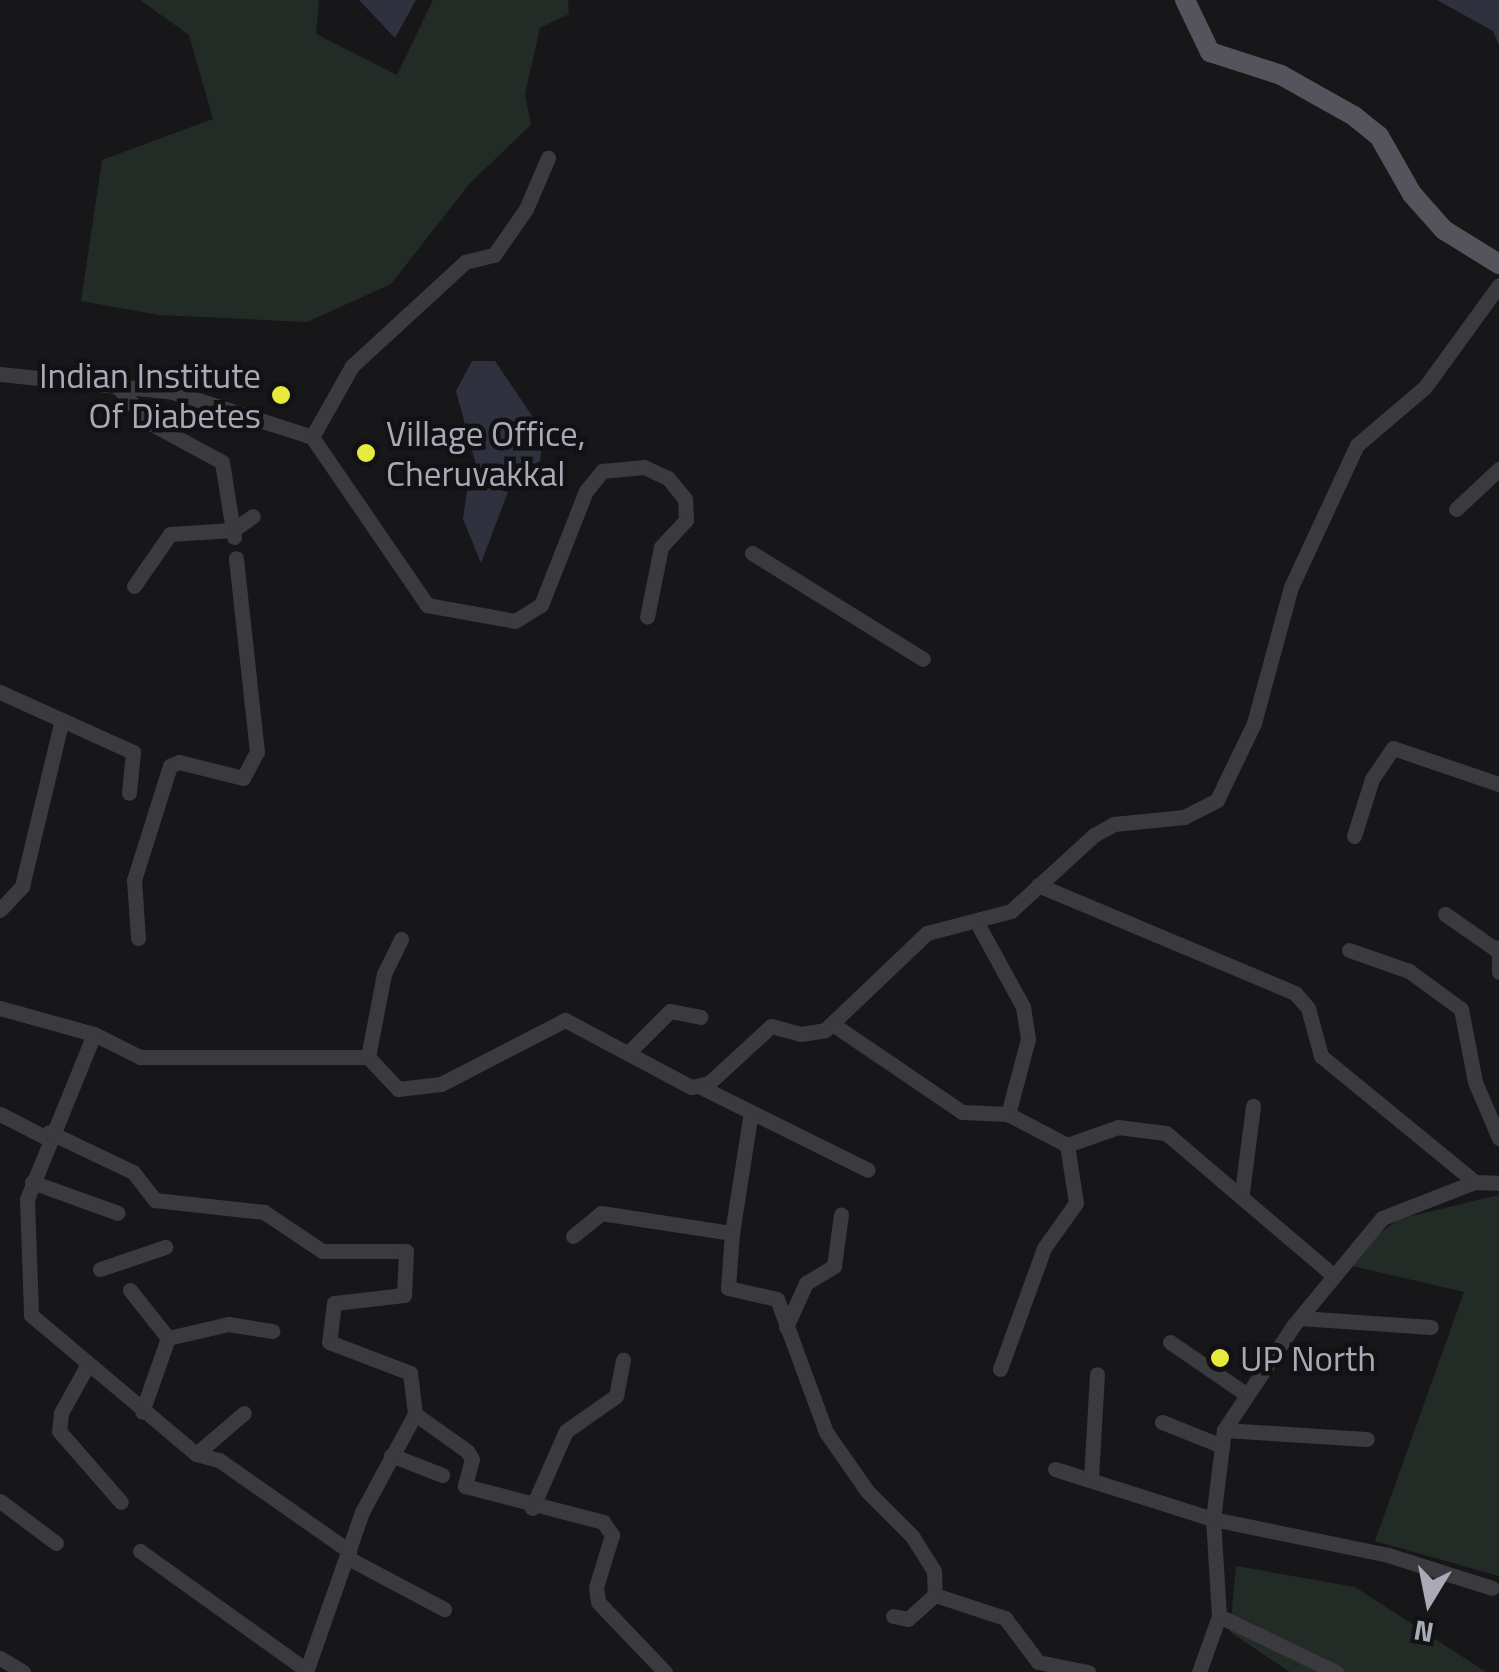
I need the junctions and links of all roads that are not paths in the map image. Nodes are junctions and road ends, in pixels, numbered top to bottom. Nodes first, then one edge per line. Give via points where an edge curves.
1 (1185, 0) edge
2 (548, 158) dead end
3 (1499, 264) edge
4 (1499, 285) edge
5 (0, 374) edge
6 (118, 387) junction
7 (312, 437) junction
8 (1499, 469) edge
9 (1456, 509) dead end
10 (253, 516) dead end
11 (233, 534) junction
12 (752, 553) dead end
13 (236, 558) dead end
14 (134, 586) dead end
15 (647, 617) dead end
16 (922, 659) dead end
17 (0, 692) edge
18 (62, 720) junction
19 (1499, 784) edge
20 (129, 793) dead end
21 (1354, 836) dead end
22 (1038, 885) junction
23 (0, 910) edge
24 (1446, 914) dead end
25 (976, 921) junction
26 (138, 938) dead end
27 (401, 939) dead end
28 (1499, 949) edge
29 (1350, 950) dead end
30 (1499, 972) edge
31 (0, 1008) edge
32 (700, 1017) dead end
33 (834, 1025) junction
34 (94, 1034) junction
35 (629, 1052) junction
36 (368, 1057) junction
37 (701, 1088) junction
38 (1254, 1106) dead end
39 (751, 1112) junction
40 (0, 1114) edge
41 (1008, 1114) junction
42 (48, 1135) junction
43 (1499, 1138) edge
44 (1066, 1145) junction
45 (868, 1170) dead end
46 (32, 1182) junction
47 (1475, 1182) junction
48 (1499, 1183) edge
49 (1242, 1192) junction
50 (118, 1213) dead end
51 (841, 1214) dead end
52 (732, 1233) junction
53 (573, 1236) dead end
54 (165, 1247) dead end
55 (100, 1269) dead end
56 (1334, 1276) junction
57 (130, 1290) dead end
58 (1300, 1318) junction
59 (786, 1328) junction
60 (1431, 1328) dead end
61 (272, 1331) dead end
62 (168, 1338) junction
63 (1170, 1342) dead end
64 (623, 1360) dead end
65 (87, 1366) junction
66 (1000, 1369) dead end
67 (1097, 1374) dead end
68 (1248, 1395) junction
69 (142, 1412) junction
70 (244, 1413) dead end
71 (415, 1414) junction
72 (1162, 1422) dead end
73 (1223, 1438) junction
74 (1367, 1439) dead end
75 (196, 1454) junction
76 (391, 1455) junction
77 (1055, 1469) dead end
78 (442, 1475) dead end
79 (1091, 1478) junction
80 (0, 1501) edge
81 (121, 1502) dead end
82 (532, 1508) junction
83 (1213, 1519) junction
84 (56, 1543) dead end
85 (140, 1551) dead end
86 (348, 1554) junction
87 (1492, 1588) dead end
88 (935, 1595) junction
89 (444, 1610) dead end
90 (893, 1616) dead end
91 (1219, 1616) junction
92 (0, 1658) edge
93 (306, 1671) edge
94 (24, 1672) edge
95 (665, 1672) edge
96 (1088, 1672) edge
97 (1199, 1672) edge
98 (1336, 1672) edge

1 - 3 main road via 1210,52 1281,74 1354,116 1380,136 1412,194 1444,230
2 - 7 street via 526,210 494,254 464,262 352,366
4 - 22 street via 1425,387 1357,445 1292,587 1254,723 1217,800 1184,817 1114,824
5 - 6 street
6 - 7 street via 173,392
6 - 11 street via 148,422 222,462
7 - 15 street via 427,605 514,621 540,605 586,491 602,471 624,465 668,478 685,499 686,520 660,547
8 - 9 street
10 - 11 street
11 - 14 street via 170,534
12 - 16 street
13 - 26 street via 257,752 243,778 179,762 170,766 134,880
17 - 18 street
18 - 20 street via 133,752
18 - 23 street via 22,886
19 - 21 street via 1393,748 1372,779
22 - 25 street via 1011,911
22 - 47 street via 1295,993 1308,1008 1321,1056
24 - 28 street
25 - 33 street via 927,933
25 - 41 street via 1023,1007 1028,1040
27 - 36 street via 384,974
28 - 30 street
29 - 43 street via 1410,971 1460,1009 1475,1082
31 - 34 street
32 - 35 street via 670,1011
33 - 37 street via 801,1034 771,1026
33 - 41 street via 962,1112
34 - 36 street via 140,1057
34 - 42 street
35 - 36 street via 565,1020 429,1087 398,1088
35 - 37 street
37 - 39 street
38 - 49 street
39 - 45 street
39 - 52 street
40 - 42 street
41 - 44 street
42 - 46 street
42 - 71 street via 133,1172 155,1200 264,1212 322,1251 406,1250 404,1295 334,1303 330,1342 410,1373
44 - 49 street via 1118,1127 1150,1128
44 - 66 street via 1076,1202 1044,1248
46 - 50 street
46 - 65 street via 31,1315
47 - 48 street
47 - 56 street via 1382,1218
49 - 56 street
51 - 59 street via 834,1266 806,1283
52 - 53 street via 601,1213
52 - 59 street via 728,1288 772,1294
54 - 55 street
56 - 58 street
57 - 62 street
58 - 60 street
58 - 68 street
59 - 88 street via 826,1432 867,1491 912,1536 934,1571
61 - 62 street via 228,1324
62 - 69 street
63 - 68 street
64 - 82 street via 616,1396 566,1431
65 - 69 street
65 - 81 street via 61,1413 60,1431
67 - 79 street
68 - 73 street
69 - 75 street
70 - 75 street
71 - 76 street
71 - 82 street via 467,1451 472,1459 464,1486
72 - 73 street
73 - 74 street
73 - 83 street
75 - 86 street via 219,1460
76 - 78 street
76 - 86 street
77 - 79 street
79 - 83 street
80 - 84 street
82 - 95 street via 608,1528 598,1602
83 - 87 street via 1388,1555
83 - 91 street
85 - 93 street
86 - 89 street
86 - 93 street
88 - 90 street via 908,1618
88 - 96 street via 1006,1618 1038,1662
91 - 97 street
91 - 98 street
92 - 94 street

